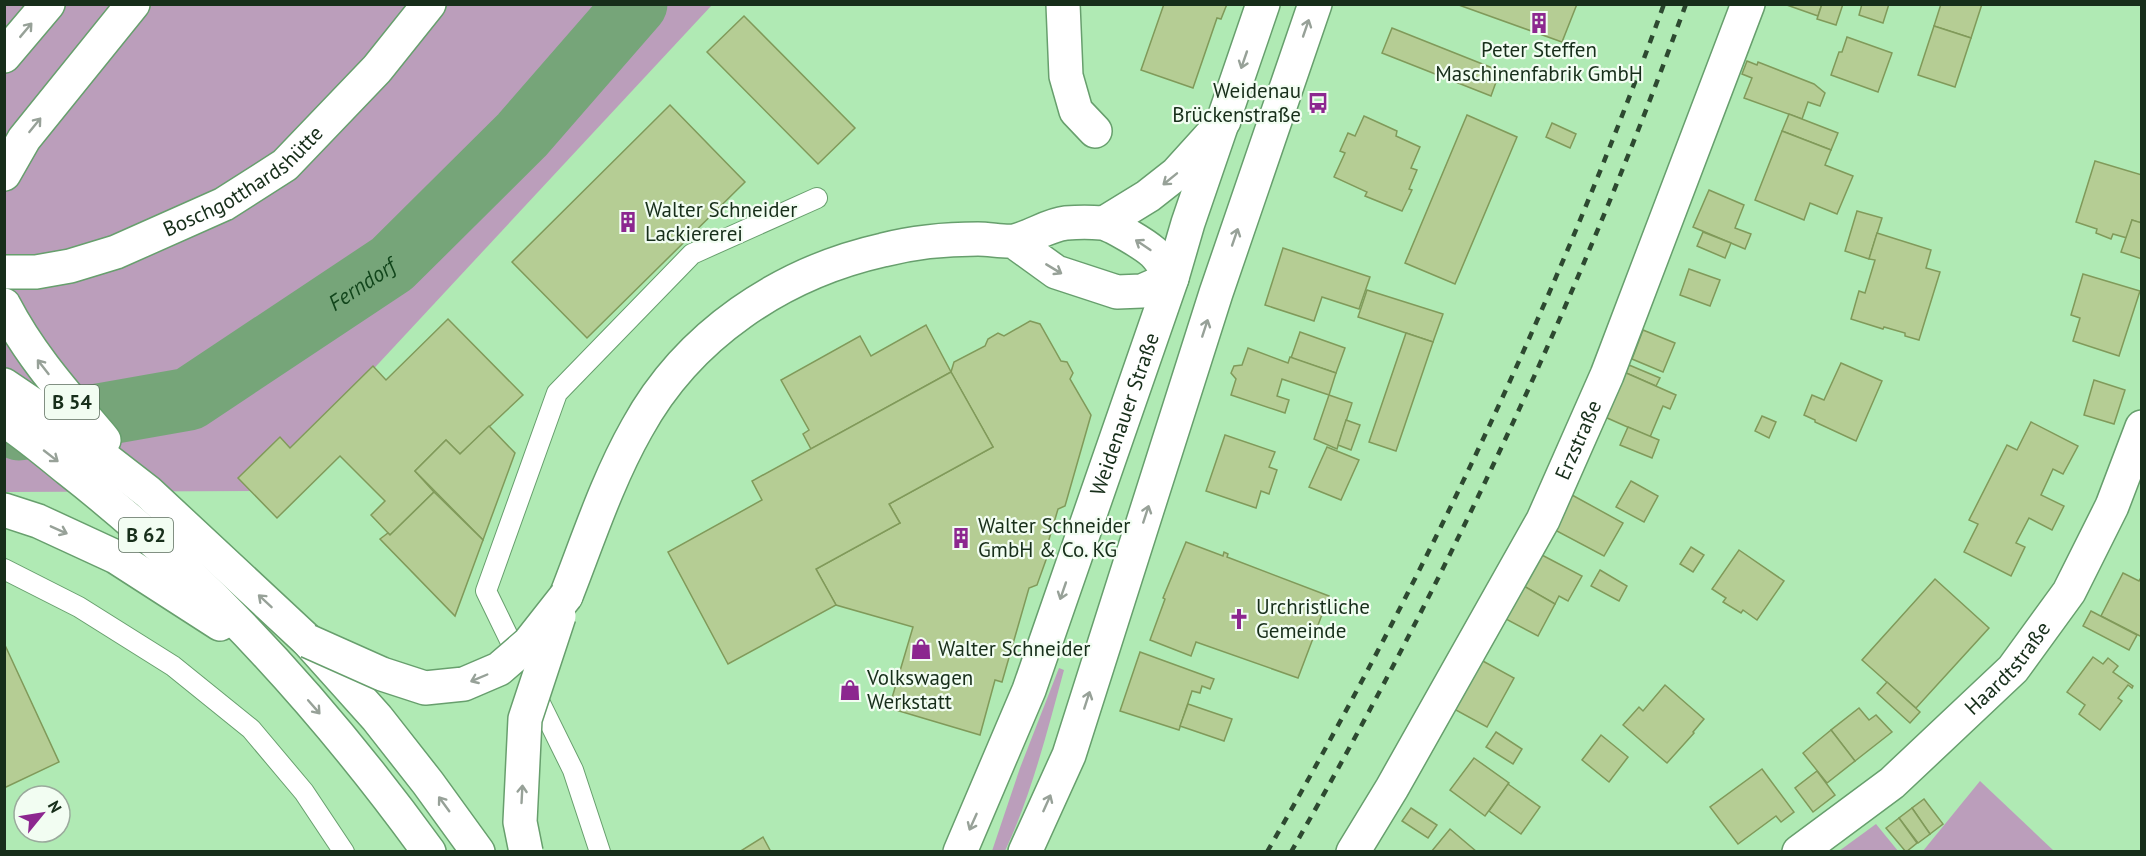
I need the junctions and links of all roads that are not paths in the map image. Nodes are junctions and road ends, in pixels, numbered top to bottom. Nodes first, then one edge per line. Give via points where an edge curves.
1 (48, 4) edge
2 (133, 4) edge
3 (429, 4) edge
4 (1063, 4) edge
5 (1263, 4) edge
6 (1315, 4) edge
7 (1748, 4) edge
8 (4, 56) edge
9 (1224, 121) junction
10 (1095, 131) dead end
11 (4, 174) edge
12 (817, 198) dead end
13 (1104, 223) junction
14 (1013, 241) junction
15 (4, 272) edge
16 (1172, 278) junction
17 (1216, 293) junction
18 (4, 305) edge
19 (4, 385) edge
20 (4, 420) edge
21 (2142, 428) edge
22 (148, 492) junction
23 (4, 510) edge
24 (4, 569) edge
25 (566, 596) junction
26 (308, 641) junction
27 (276, 662) junction
28 (344, 852) edge
29 (429, 852) edge
30 (478, 852) edge
31 (526, 852) edge
32 (600, 852) edge
33 (960, 852) edge
34 (1025, 852) edge
35 (1353, 852) edge
36 (1799, 852) edge

8 -> 1 main road
11 -> 2 main road via 24,138
3 - 15 main road, Boschgotthardshütte via 377,69 285,165 232,199 116,252 36,272
4 - 10 main road via 1066,76 1076,111
5 -> 9 main road, Weidenauer Straße
17 -> 6 main road
7 - 35 main road, Erzstraße via 1607,375 1543,520
9 -> 13 main road via 1176,174
9 - 16 main road, Weidenauer Straße
12 - 32 lane via 692,254 556,393 486,591 573,770
13 - 14 main road via 1065,223
16 -> 13 main road via 1155,253
14 -> 16 main road via 1056,272 1117,292 1142,291
14 - 25 main road via 949,240 852,258 791,282 732,318 685,362 638,426 616,469
16 - 17 main road
16 -> 33 main road, Weidenauer Straße via 1029,690
34 -> 17 main road via 1069,755
22 -> 18 main road, B 54 via 41,366
19 - 22 main road, B 62
20 -> 27 main road, B 62 via 115,507 194,578
21 - 36 main road, Haardtstraße via 2112,506 2069,592 2013,669 1892,783
26 -> 22 main road, B 62
23 -> 27 main road, B 62 via 38,521 116,557
24 - 28 lane via 79,607 173,666 251,729 304,792
25 -> 26 main road, bridge via 529,643 499,669 464,684 424,688
31 -> 25 main road, bridge via 520,822 525,719
30 -> 26 main road, B 62 via 377,718
27 -> 29 main road, B 62

